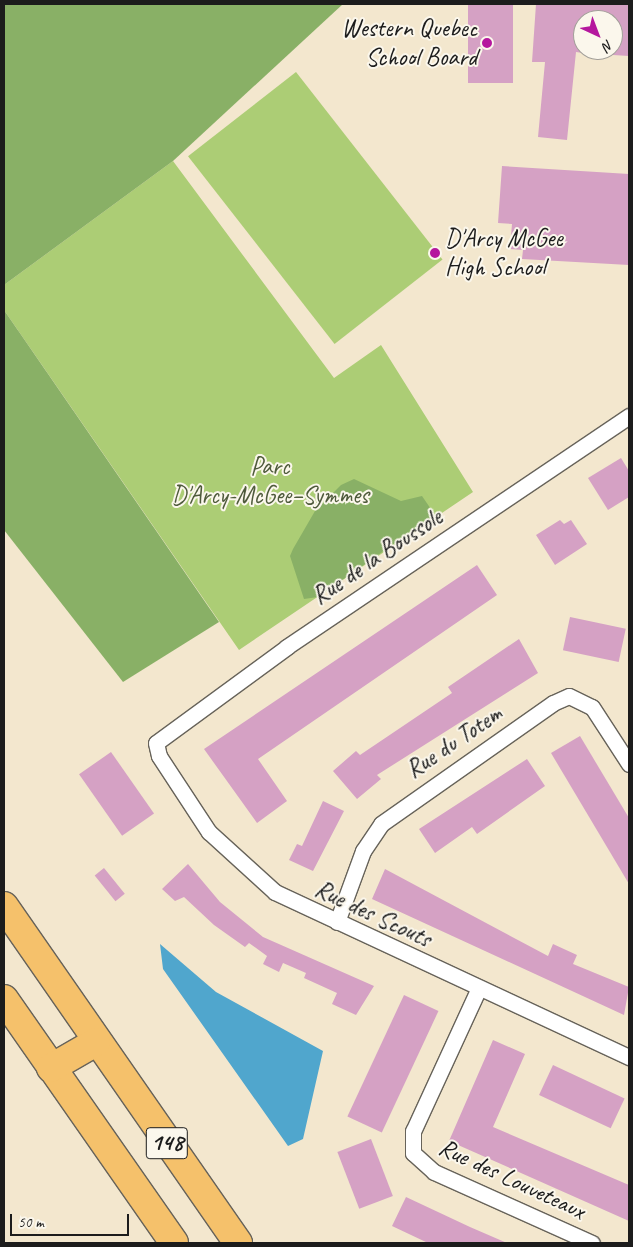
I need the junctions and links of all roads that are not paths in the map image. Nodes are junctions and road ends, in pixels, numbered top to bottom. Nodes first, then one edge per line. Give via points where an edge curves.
1 (629, 416) edge
2 (156, 743) joint
3 (629, 764) edge
4 (4, 906) edge
5 (337, 922) junction
6 (478, 990) junction
7 (4, 999) edge
8 (96, 1042) junction
9 (629, 1057) edge
10 (51, 1068) junction
11 (174, 1243) edge
12 (238, 1243) edge
13 (592, 1243) edge

1 - 2 street, Rue de la Boussole via 287,647
2 - 5 street, Rue des Scouts via 159,756 196,814 231,855 275,892
3 - 5 street, Rue du Totem via 592,707 568,696 553,703 381,824 363,852
4 - 8 highway, 148
5 - 6 street, Rue des Scouts
6 - 9 street, Rue des Scouts
6 - 13 street, Rue des Louveteaux via 413,1131 413,1153 434,1172
7 - 10 highway, 148
8 - 10 highway
8 - 12 highway, 148
10 - 11 highway, 148

